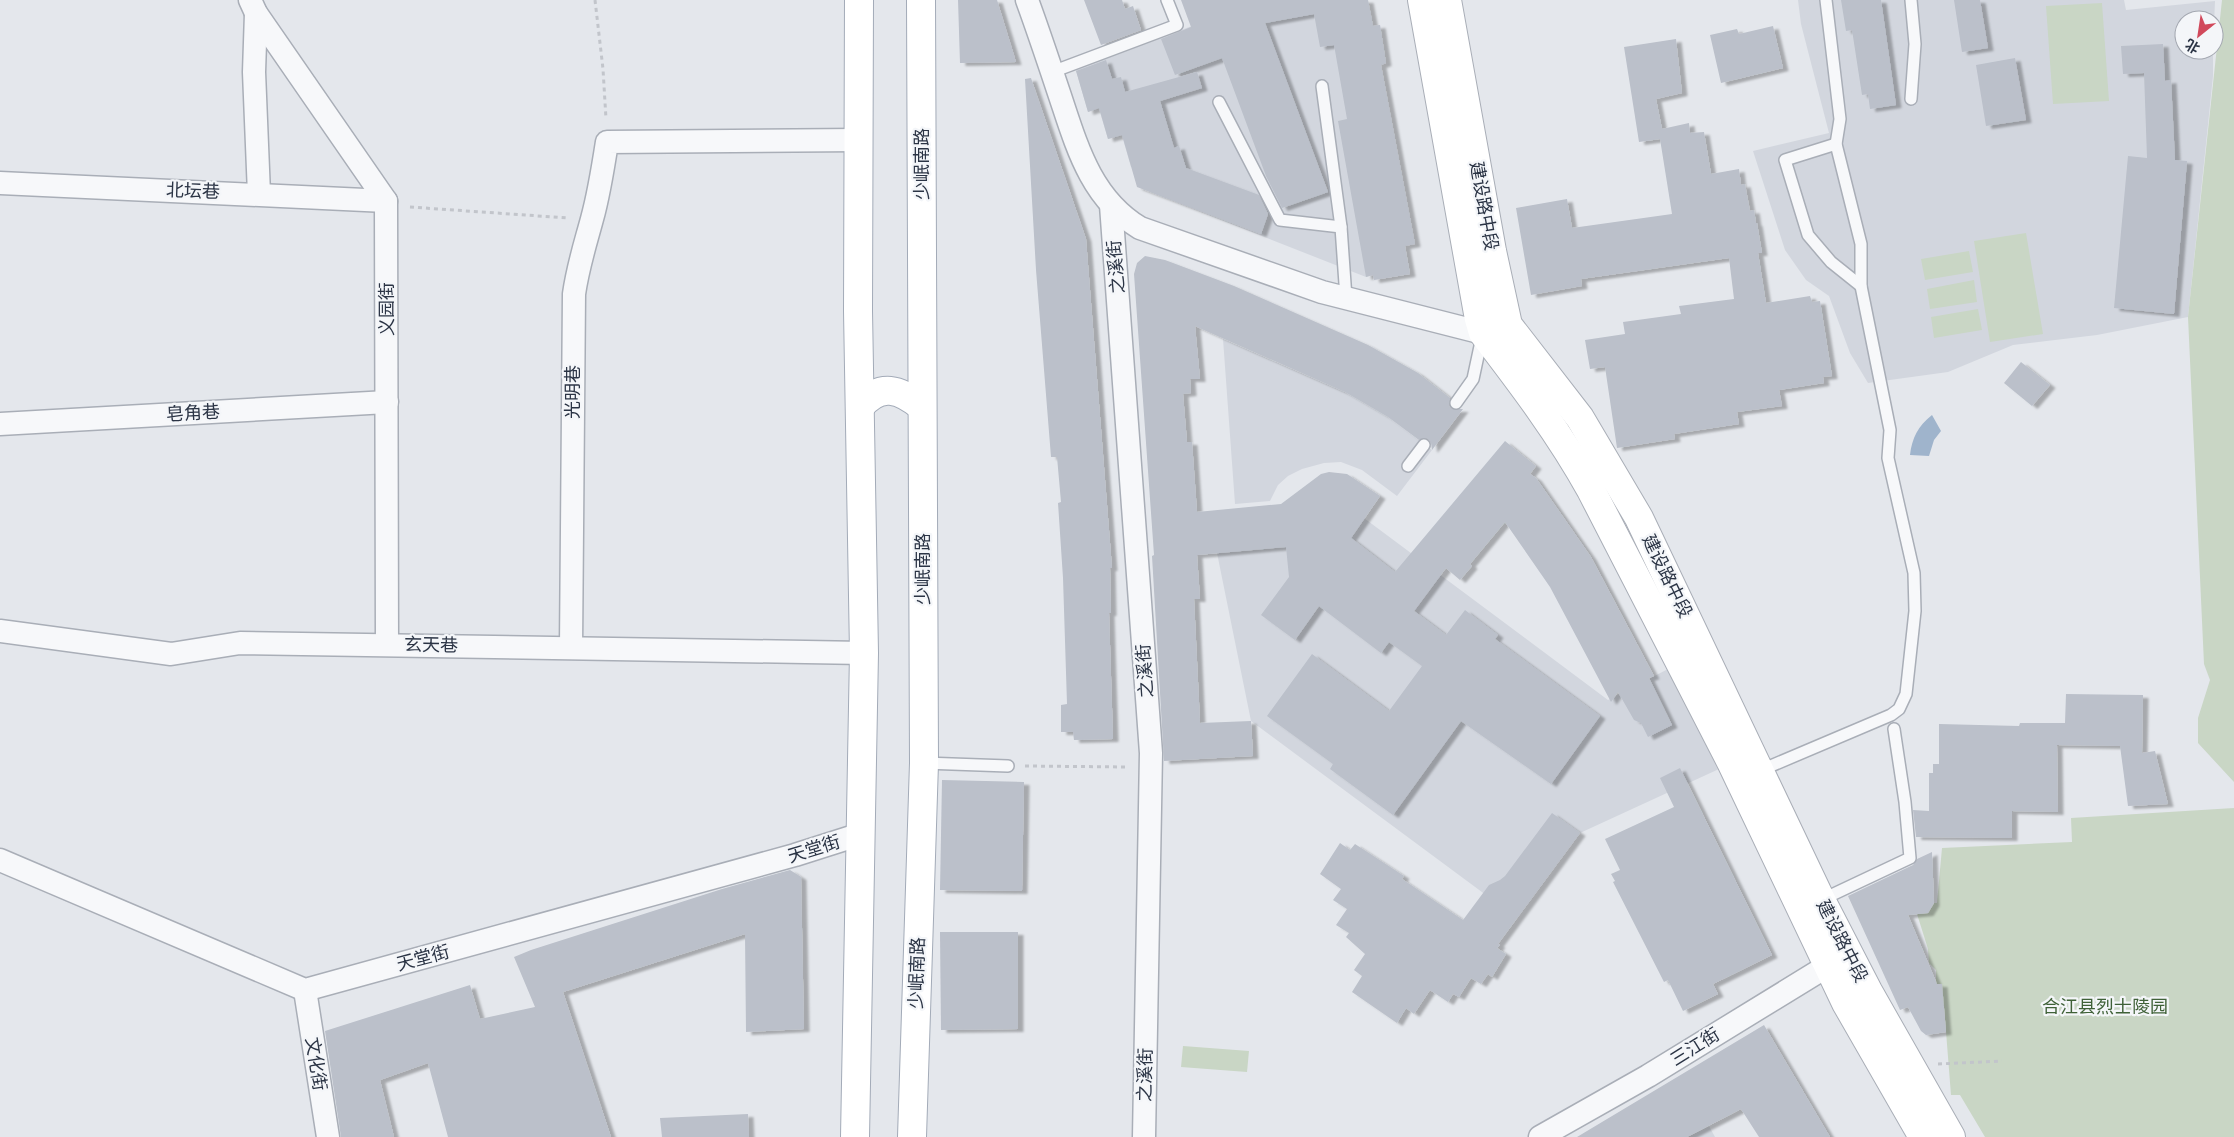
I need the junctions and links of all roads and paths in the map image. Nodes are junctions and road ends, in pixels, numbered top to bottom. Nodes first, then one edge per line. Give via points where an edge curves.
1 (595, 0) edge
2 (859, 0) edge
3 (921, 0) edge
4 (1027, 0) edge
5 (1168, 0) edge
6 (1422, 0) edge
7 (1447, 0) edge
8 (1826, 0) edge
9 (1911, 0) edge
10 (253, 6) edge
11 (1052, 72) junction
12 (1322, 86) dead end
13 (1911, 99) dead end
14 (1219, 102) dead end
15 (859, 140) junction
16 (607, 142) junction
17 (1836, 144) junction
18 (0, 183) edge
19 (259, 194) junction
20 (386, 203) junction
21 (1111, 205) junction
22 (592, 220) junction
23 (1342, 226) junction
24 (1861, 286) junction
25 (1346, 298) junction
26 (1496, 329) junction
27 (387, 402) junction
28 (1456, 403) dead end
29 (860, 407) junction
30 (922, 407) junction
31 (0, 424) edge
32 (1424, 444) dead end
33 (1408, 466) dead end
34 (0, 631) edge
35 (387, 644) junction
36 (571, 647) junction
37 (864, 653) junction
38 (1894, 729) dead end
39 (924, 763) junction
40 (1008, 766) joint
41 (1152, 767) junction
42 (1750, 775) junction
43 (861, 834) junction
44 (0, 860) edge
45 (1821, 900) junction
46 (1838, 959) junction
47 (305, 990) junction
48 (2002, 1060) dead end
49 (1949, 1064) dead end
50 (328, 1137) edge
51 (855, 1137) edge
52 (912, 1137) edge
53 (1144, 1137) edge
54 (1540, 1137) edge
55 (1923, 1137) edge
56 (1951, 1137) edge

1 - 16 path
2 - 15 main road
3 - 30 main road, 少岷南路
4 - 11 street, 之溪街
5 - 11 lane via 1177,25
6 - 26 main road, 建设路中段 via 1479,319
7 - 26 main road, 建设路中段 via 1494,260
8 - 17 lane via 1840,119
9 - 13 lane via 1914,44
10 - 19 street
10 - 20 street
11 - 21 street, 之溪街 via 1086,167
12 - 23 lane
14 - 23 lane via 1280,220
15 - 16 street
15 - 29 main road
16 - 22 street, 光明巷
17 - 24 lane via 1861,244
17 - 24 lane via 1784,160 1808,235 1831,262
18 - 19 street, 北坛巷
19 - 20 street, 北坛巷
20 - 22 path
20 - 27 street, 义园街
21 - 25 street, 之溪街 via 1140,228
21 - 41 street, 之溪街
22 - 36 street, 光明巷 via 577,267 574,294
23 - 25 lane
24 - 42 lane via 1890,430 1888,458 1914,573 1914,612 1906,694 1900,708 1892,715
25 - 26 street, 之溪街
26 - 28 lane via 1473,380
26 - 42 main road, 建设路中段 via 1580,418 1617,478 1639,518
27 - 31 street, 皂角巷
27 - 35 street, 义园街
29 - 30 main road via 868,397 889,390 910,397
29 - 37 main road
30 - 39 main road, 少岷南路
32 - 33 lane
34 - 35 street, 玄天巷 via 171,654 240,643
35 - 36 street, 玄天巷
36 - 37 street, 玄天巷
37 - 43 main road
38 - 45 lane via 1910,858
39 - 40 lane
39 - 52 main road, 少岷南路
40 - 41 path
41 - 53 street, 之溪街
42 - 45 main road, 建设路中段
42 - 46 main road, 建设路中段
43 - 47 street, 天堂街 via 795,856
43 - 51 main road
44 - 47 street
45 - 46 main road, 建设路中段
46 - 54 street, 三江街 via 1648,1076
46 - 55 main road, 建设路中段 via 1846,1003
46 - 56 main road, 建设路中段
47 - 50 street, 文化街
48 - 49 path

